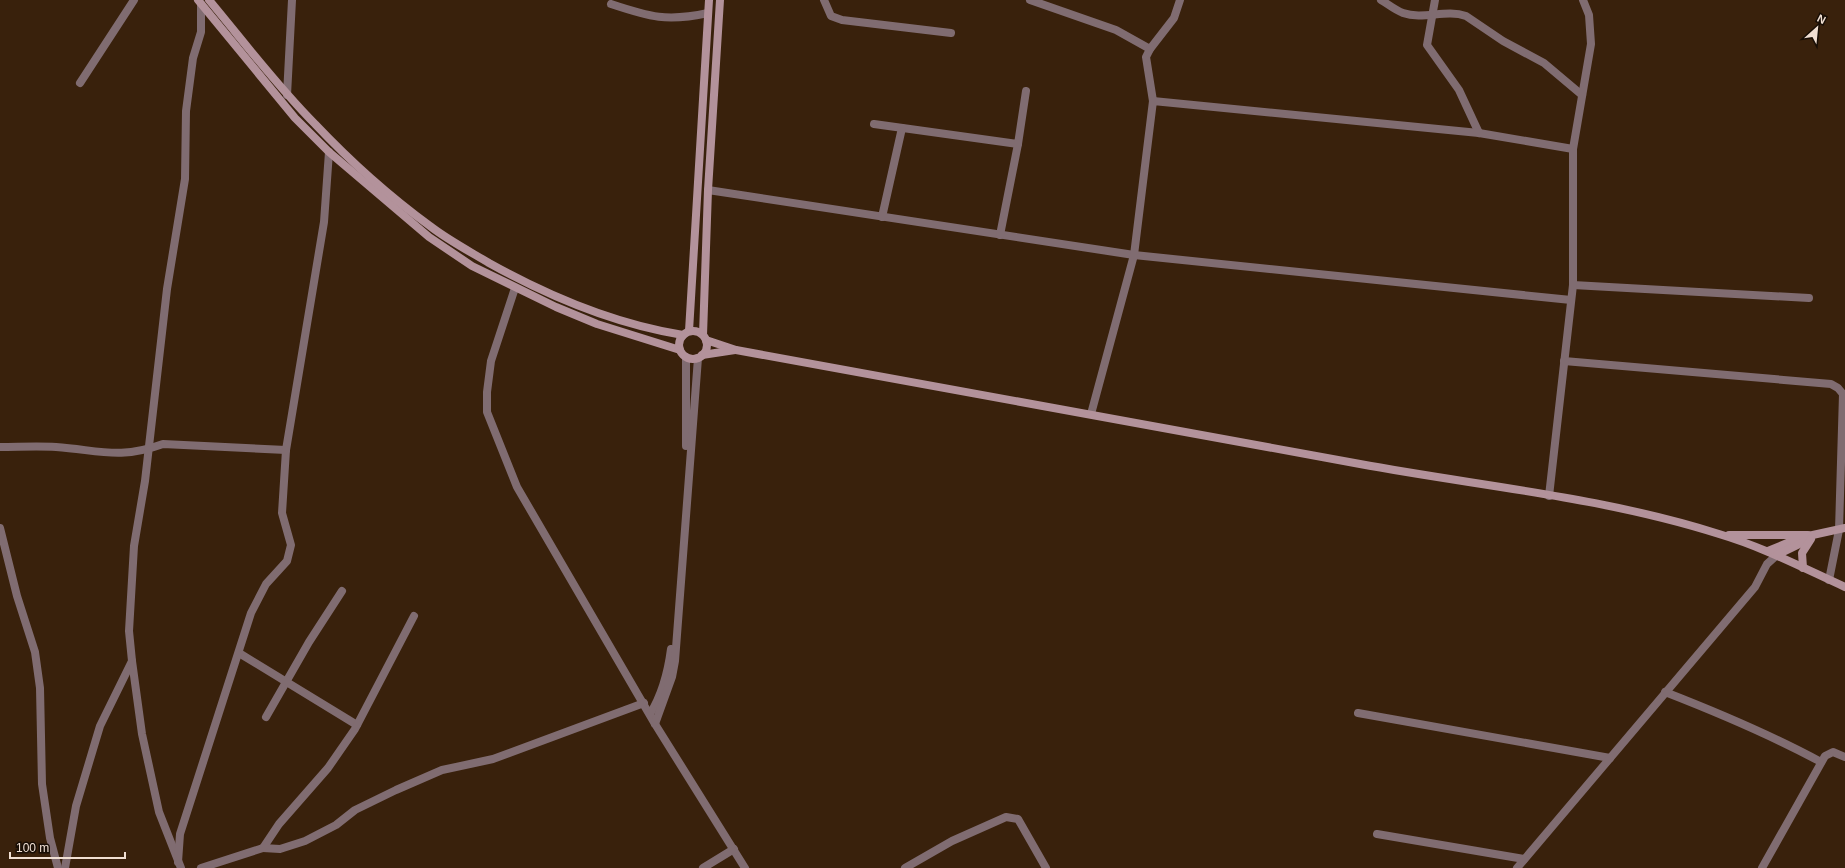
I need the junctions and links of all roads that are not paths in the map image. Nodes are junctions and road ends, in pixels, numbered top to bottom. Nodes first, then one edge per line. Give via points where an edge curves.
1 (134, 0) edge
2 (292, 0) edge
3 (708, 0) edge
4 (720, 0) edge
5 (824, 0) edge
6 (1030, 0) edge
7 (1180, 0) edge
8 (1381, 0) edge
9 (1435, 0) edge
10 (1583, 0) edge
11 (203, 1) edge
12 (1041, 2) edge
13 (611, 4) dead end
14 (708, 13) junction
15 (1431, 15) junction
16 (951, 33) dead end
17 (1150, 48) junction
18 (80, 83) dead end
19 (1026, 92) dead end
20 (287, 95) junction
21 (1582, 95) junction
22 (1153, 101) junction
23 (874, 124) dead end
24 (902, 128) junction
25 (1479, 133) junction
26 (1018, 144) junction
27 (1573, 149) junction
28 (329, 152) junction
29 (708, 190) junction
30 (882, 217) junction
31 (1000, 235) junction
32 (1134, 255) junction
33 (1573, 285) junction
34 (515, 288) junction
35 (1809, 298) dead end
36 (1571, 300) junction
37 (686, 333) junction
38 (705, 337) junction
39 (736, 350) junction
40 (683, 353) junction
41 (700, 356) junction
42 (1564, 361) junction
43 (1091, 414) junction
44 (0, 447) edge
45 (149, 449) junction
46 (286, 450) junction
47 (1549, 496) junction
48 (0, 528) edge
49 (1842, 529) edge
50 (1723, 535) junction
51 (1810, 537) junction
52 (1768, 551) junction
53 (1777, 556) junction
54 (1767, 564) junction
55 (1803, 568) junction
56 (1829, 580) junction
57 (1845, 587) edge
58 (342, 591) dead end
59 (414, 616) dead end
60 (239, 653) junction
61 (132, 661) junction
62 (286, 682) junction
63 (1665, 692) junction
64 (644, 704) junction
65 (1358, 713) dead end
66 (650, 714) junction
67 (266, 717) dead end
68 (655, 724) junction
69 (357, 725) junction
70 (1845, 756) edge
71 (1610, 758) junction
72 (1821, 762) junction
73 (1377, 834) dead end
74 (263, 848) junction
75 (734, 849) junction
76 (1524, 859) junction
77 (180, 865) edge
78 (58, 868) edge
79 (65, 868) edge
80 (201, 868) edge
81 (703, 868) edge
82 (745, 868) edge
83 (905, 868) edge
84 (1046, 868) edge
85 (1517, 868) edge
86 (1762, 868) edge

1 - 18 street
2 - 20 street
3 - 14 street
4 - 29 street
5 - 16 street via 831,16 842,20
6 - 12 street
7 - 17 street via 1174,18
8 - 15 street via 1404,14
9 - 15 street
10 - 21 street via 1589,15 1591,44
11 - 20 street
11 - 28 street via 295,118
11 - 45 street via 201,32 193,58 186,110 185,179 167,289
12 - 17 street via 1116,30
13 - 14 street via 641,14 670,19
14 - 37 street
15 - 21 street via 1452,13 1466,16 1503,41 1544,63
15 - 25 street via 1427,45 1459,90
17 - 22 street via 1146,57
19 - 26 street
20 - 37 street via 314,124 400,203 461,247 563,300 598,314 650,329
21 - 27 street
22 - 25 street
22 - 32 street
23 - 24 street
24 - 26 street
24 - 30 street
25 - 27 street
26 - 31 street
27 - 33 street
28 - 34 street via 429,237 472,266
28 - 46 street via 324,222
29 - 30 street
29 - 38 street
30 - 31 street
31 - 32 street
32 - 36 street
32 - 43 street
33 - 35 street
33 - 36 street
34 - 40 street via 597,324
34 - 64 street via 490,361 487,412 517,487
36 - 42 street
37 - 38 street via 699,332
37 - 40 street via 679,345
38 - 39 street
38 - 41 street via 707,348
39 - 41 street
39 - 43 street
40 - 41 street
40 - 66 street via 686,437 673,634 667,675 661,694
41 - 68 street via 675,661
42 - 47 street
42 - 49 street via 1832,384 1843,394
43 - 47 street via 1396,471
44 - 45 street via 56,447 121,454
45 - 46 street via 162,444 182,444
45 - 61 street via 134,546 129,631
46 - 60 street via 282,513 290,545 287,561 266,584 251,613
47 - 50 street via 1667,519
48 - 78 street via 17,596 35,652 40,688 42,784 50,838
49 - 51 street
49 - 56 street
50 - 51 street
50 - 52 street
51 - 52 street
51 - 53 street
51 - 55 street via 1802,553
52 - 53 street
52 - 54 street
53 - 54 street
53 - 55 street
54 - 63 street via 1755,587
55 - 56 street
56 - 57 street
58 - 62 street
59 - 69 street
60 - 62 street
60 - 77 street via 180,834
61 - 77 street via 142,734 159,812
61 - 79 street via 100,726 76,806
62 - 67 street
62 - 69 street
63 - 71 street
63 - 72 street via 1726,715
64 - 66 street
64 - 74 street via 493,759 442,770 355,810 336,825 305,841 280,849
65 - 71 street
66 - 68 street
68 - 75 street
69 - 74 street via 328,768 279,824
70 - 72 street via 1828,753
71 - 76 street
72 - 86 street
73 - 76 street
74 - 80 street
75 - 81 street
75 - 82 street
76 - 85 street
83 - 84 street via 952,841 1011,817 1018,819

